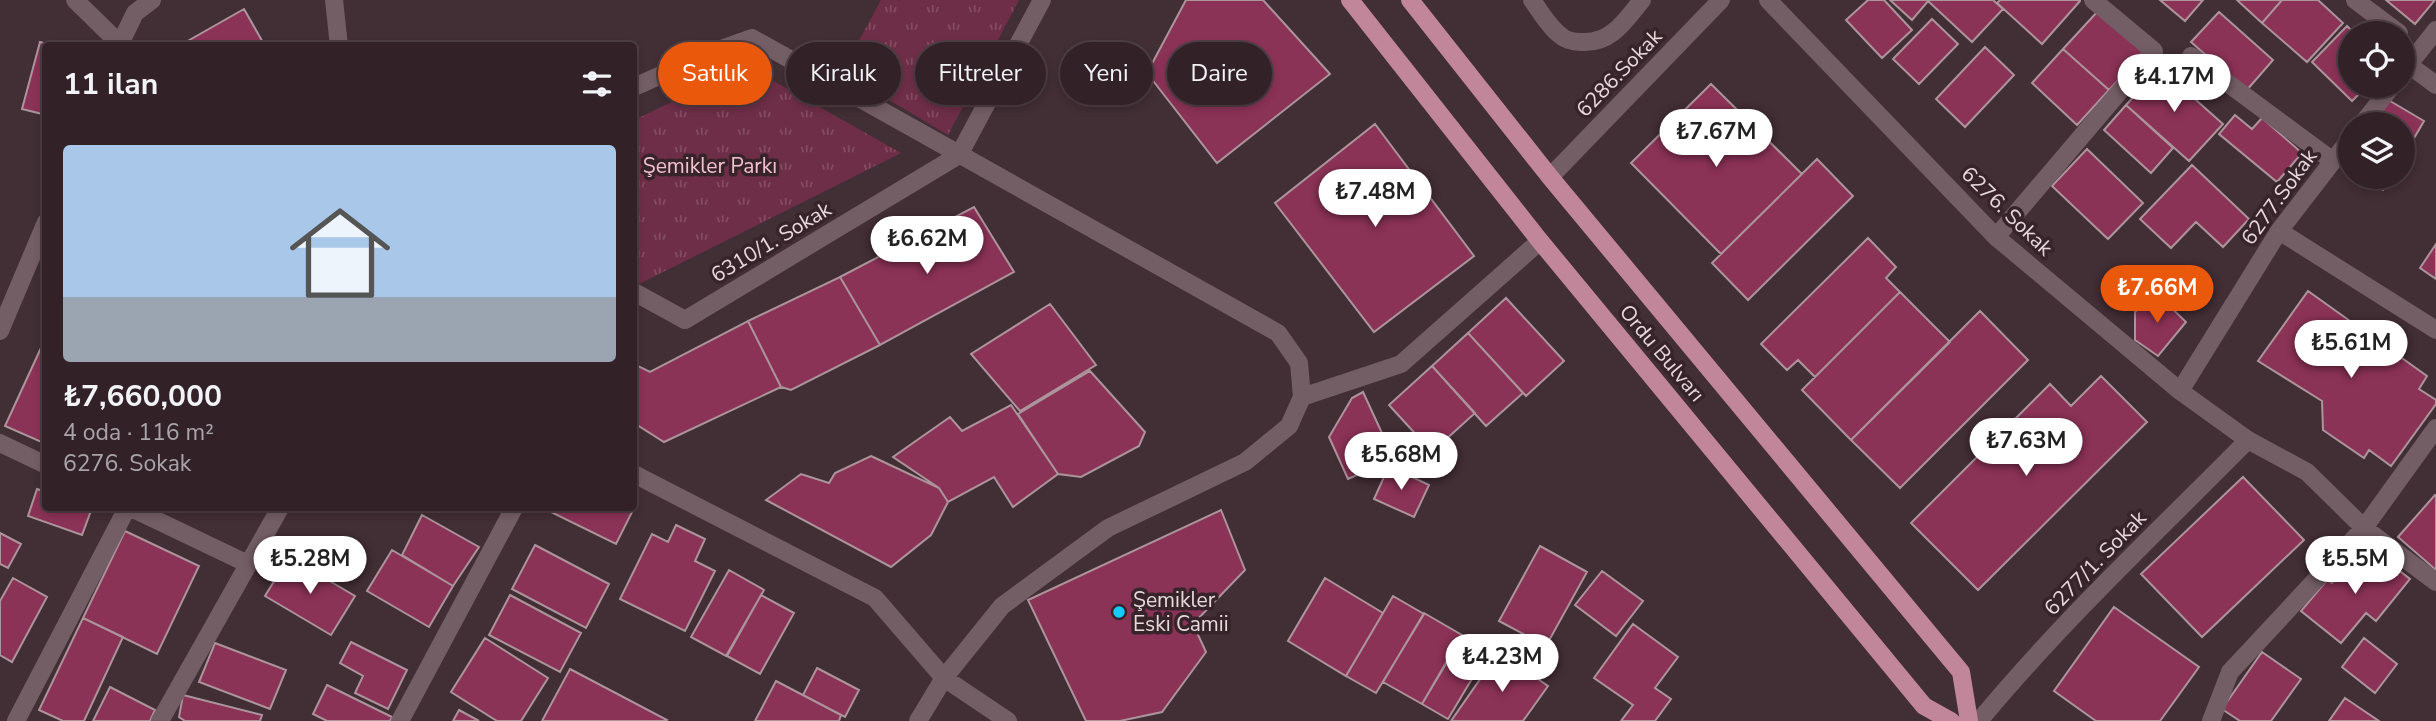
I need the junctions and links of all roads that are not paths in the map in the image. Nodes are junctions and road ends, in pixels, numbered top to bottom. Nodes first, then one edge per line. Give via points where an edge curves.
1 (75, 0) edge
2 (152, 0) edge
3 (334, 0) edge
4 (1042, 0) edge
5 (1350, 0) edge
6 (1410, 0) edge
7 (1532, 0) edge
8 (1642, 0) edge
9 (1721, 0) edge
10 (1768, 0) edge
11 (2093, 0) edge
12 (2355, 0) edge
13 (2383, 21) edge
14 (2436, 30) edge
15 (116, 42) edge
16 (120, 42) edge
17 (339, 42) edge
18 (2415, 46) edge
19 (2421, 50) junction
20 (2191, 56) dead end
21 (2415, 58) edge
22 (2415, 74) edge
23 (2436, 85) edge
24 (637, 86) edge
25 (2383, 98) edge
26 (2371, 112) edge
27 (959, 155) junction
28 (2338, 155) edge
29 (2333, 161) junction
30 (1550, 177) junction
31 (42, 231) edge
32 (2278, 231) junction
33 (1996, 237) junction
34 (1540, 241) junction
35 (637, 294) edge
36 (2436, 330) edge
37 (0, 331) edge
38 (2180, 391) junction
39 (1302, 397) junction
40 (2436, 428) edge
41 (2248, 440) junction
42 (0, 443) edge
43 (42, 464) edge
44 (637, 476) edge
45 (127, 511) edge
46 (135, 511) edge
47 (278, 511) edge
48 (512, 511) edge
49 (2364, 528) junction
50 (248, 564) junction
51 (2436, 582) edge
52 (944, 678) junction
53 (16, 721) edge
54 (160, 721) edge
55 (400, 721) edge
56 (918, 721) edge
57 (1008, 721) edge
58 (1951, 721) edge
59 (1969, 721) edge
60 (1979, 721) edge
61 (2211, 721) edge

1 - 15 street
2 - 16 street via 135,13
3 - 17 street
4 - 27 street
5 - 34 main road, Ordu Bulvarı
6 - 30 main road, Ordu Bulvarı
7 - 8 street via 1560,36 1590,43 1612,34
9 - 30 street, 6286.Sokak
10 - 33 street, 6276. Sokak
11 - 33 street via 2154,51
12 - 13 street
14 - 19 street
18 - 19 street
19 - 21 street
20 - 29 street
22 - 23 street
24 - 27 street via 752,38
25 - 26 street
27 - 35 street, 6310/1. Sokak via 685,320
27 - 39 street via 1278,333 1299,363
28 - 29 street, 6277.Sokak
29 - 32 street, 6277.Sokak
30 - 59 main road, Ordu Bulvarı via 1961,672
31 - 37 street
32 - 36 street
32 - 38 street, 6277.Sokak
33 - 38 street, 6276. Sokak
34 - 39 street via 1401,364
34 - 58 main road, Ordu Bulvarı via 1924,706
38 - 41 street, 6276. Sokak
39 - 52 street via 1289,426 1245,462 1108,528 1002,606
40 - 49 street
41 - 49 street, 6276. Sokak via 2306,472
41 - 60 street, 6277/1. Sokak via 2105,584
42 - 43 street
44 - 52 street via 875,598
45 - 53 street
46 - 50 street
47 - 50 street
48 - 55 street
49 - 51 street, 6276. Sokak
49 - 61 street via 2230,672
50 - 54 street
52 - 56 street
52 - 57 street

